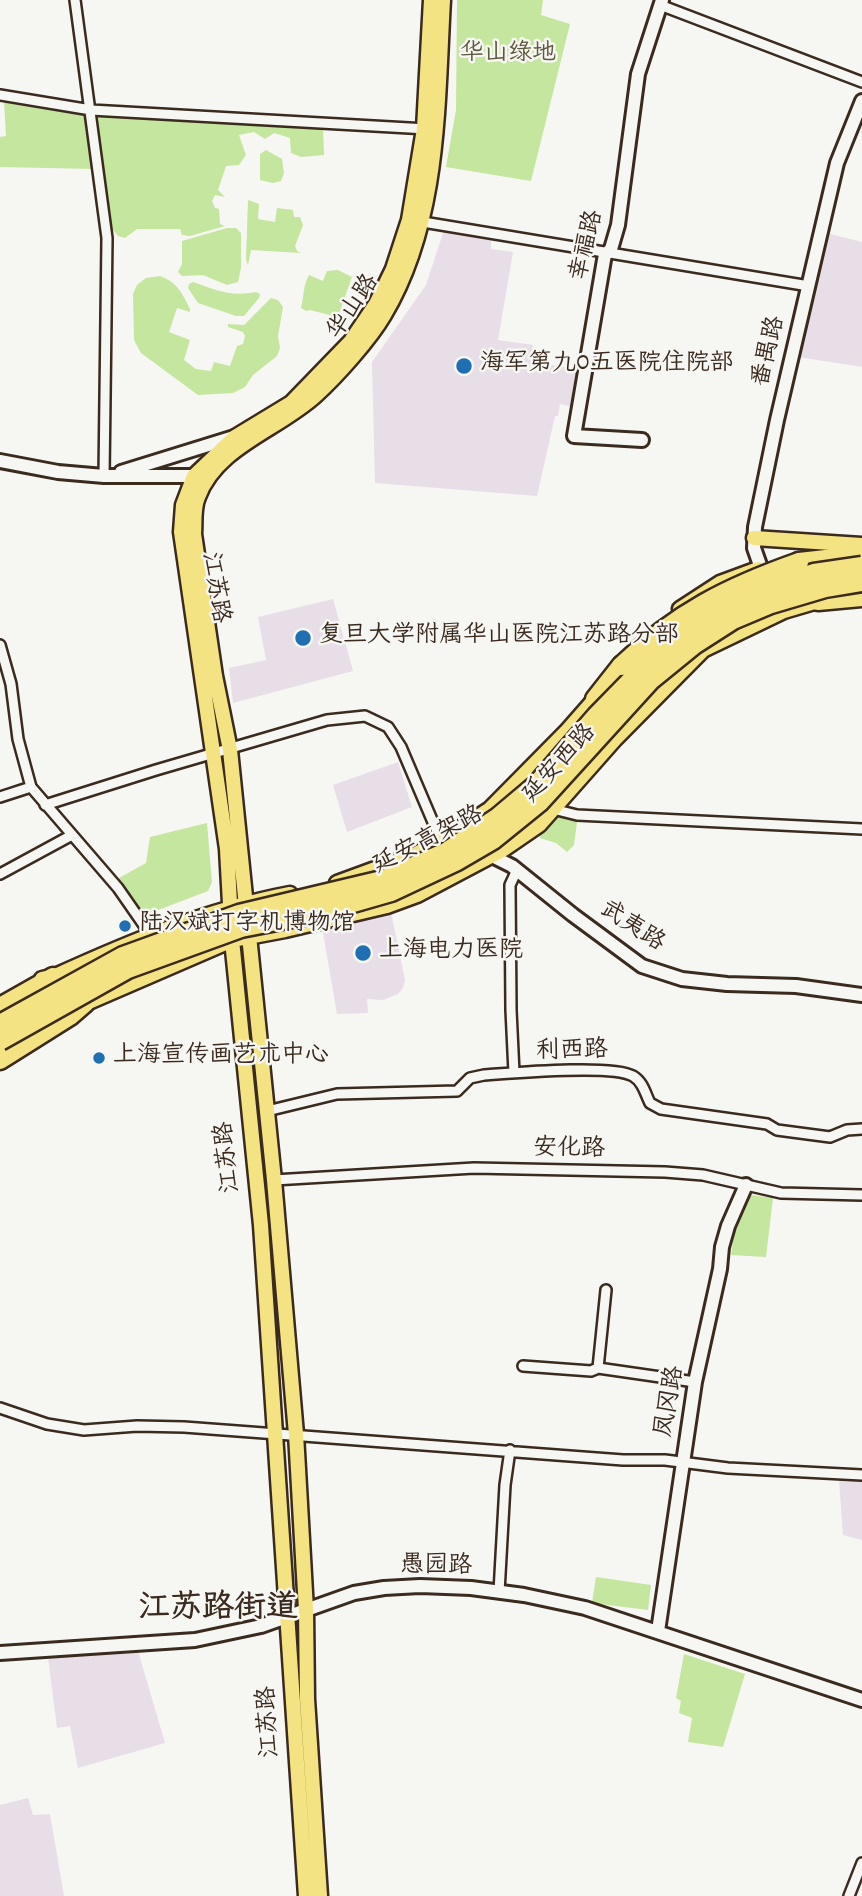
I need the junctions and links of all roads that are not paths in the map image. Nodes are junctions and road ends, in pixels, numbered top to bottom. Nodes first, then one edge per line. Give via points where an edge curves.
1 (75, 0) edge
2 (431, 0) edge
3 (443, 0) edge
4 (661, 3) edge
5 (862, 82) edge
6 (0, 95) edge
7 (862, 101) edge
8 (90, 110) junction
9 (430, 129) junction
10 (415, 221) junction
11 (608, 251) junction
12 (809, 286) junction
13 (235, 437) junction
14 (642, 440) dead end
15 (0, 461) edge
16 (104, 476) junction
17 (201, 476) junction
18 (754, 538) junction
19 (862, 552) edge
20 (862, 566) edge
21 (764, 573) junction
22 (862, 584) edge
23 (862, 599) edge
24 (818, 601) junction
25 (784, 611) junction
26 (0, 645) edge
27 (595, 699) junction
28 (230, 750) junction
29 (214, 753) junction
30 (32, 788) junction
31 (0, 797) edge
32 (45, 805) junction
33 (553, 809) junction
34 (862, 829) edge
35 (72, 835) junction
36 (441, 841) junction
37 (491, 854) junction
38 (517, 870) junction
39 (0, 874) edge
40 (247, 902) junction
41 (230, 907) junction
42 (150, 934) junction
43 (250, 936) junction
44 (232, 940) junction
45 (52, 977) joint
46 (862, 995) edge
47 (2, 1001) edge
48 (85, 1003) junction
49 (0, 1024) edge
50 (0, 1041) edge
51 (0, 1051) edge
52 (0, 1060) edge
53 (514, 1073) junction
54 (267, 1111) junction
55 (862, 1129) edge
56 (274, 1180) junction
57 (746, 1185) junction
58 (862, 1195) edge
59 (606, 1290) dead end
60 (523, 1366) dead end
61 (598, 1368) junction
62 (695, 1382) junction
63 (0, 1408) edge
64 (275, 1432) junction
65 (296, 1434) junction
66 (510, 1450) junction
67 (684, 1462) junction
68 (862, 1475) edge
69 (499, 1592) junction
70 (306, 1610) junction
71 (287, 1618) junction
72 (658, 1631) junction
73 (0, 1653) edge
74 (862, 1700) edge
75 (862, 1863) edge
76 (306, 1896) edge
77 (320, 1896) edge
78 (849, 1896) edge

1 - 8 street
2 - 9 main road, 华山路
3 - 9 main road, 华山路
4 - 5 street
4 - 11 street, 幸福路 via 638,74 622,201
6 - 8 street
7 - 12 street, 番禺路 via 841,150
8 - 9 street
8 - 16 street via 107,238
9 - 10 main road, 华山路
10 - 11 street
10 - 13 main road, 华山路 via 376,304 351,341 291,403
10 - 17 main road, 华山路 via 404,275 358,349 315,396
11 - 12 street
11 - 14 street, 幸福路 via 574,436
12 - 18 street, 番禺路
13 - 16 street, 华山路
13 - 17 main road, 江苏路
15 - 16 street, 华山路
16 - 17 street, 华山路
17 - 28 main road, 江苏路 via 194,534
17 - 29 main road, 江苏路 via 183,505 181,532
18 - 19 main road
18 - 21 street, 番禺路
19 - 21 main road, 延安西路 via 841,549 773,562
19 - 27 highway, bridge via 799,562 748,580 685,614 645,643
20 - 49 highway, 延安高架路, bridge via 814,573 770,588 681,637 640,670 536,785 446,852 382,880 239,914 123,956
21 - 25 street, 番禺路
21 - 27 main road, 延安西路 via 720,583 648,631 605,672
22 - 24 main road, 延安西路 via 833,591
22 - 50 highway, 延安高架路, bridge via 825,588 771,604 733,620 694,645 651,680 540,802 457,861 391,892 241,928 128,969
23 - 24 main road
23 - 24 highway
24 - 25 main road, 延安西路
25 - 33 main road, 延安西路 via 704,650
26 - 30 street
27 - 36 main road, 延安西路 via 489,809
28 - 29 street
28 - 36 street via 327,720 365,716 388,727 401,747
28 - 40 main road, 江苏路
29 - 32 street
29 - 41 main road, 江苏路
30 - 31 street
30 - 32 street
32 - 35 street
33 - 34 street via 577,815
33 - 37 main road, 延安西路 via 539,825
35 - 39 street
35 - 42 street
36 - 37 street, 武夷路
36 - 40 main road, 延安西路 via 331,886
37 - 38 street, 武夷路
37 - 43 main road, 延安西路 via 417,895 387,906
38 - 46 street, 武夷路 via 642,966 682,979
38 - 53 street via 510,885
40 - 41 main road, 延安西路
40 - 43 main road, 江苏路
41 - 42 main road, 延安西路
41 - 44 main road, 江苏路
42 - 45 main road, 延安西路
43 - 44 main road, 延安西路
43 - 54 main road, 江苏路
44 - 48 main road, 延安西路
44 - 64 main road, 江苏路 via 261,1225
45 - 47 highway
48 - 51 main road, 延安西路
48 - 52 highway
53 - 54 street, 利西路 via 475,1076 452,1092 349,1093
53 - 55 street, 利西路 via 620,1071 639,1080 656,1108 830,1137
54 - 56 main road, 江苏路
56 - 57 street, 安化路 via 474,1168 665,1172
56 - 65 main road, 江苏路
57 - 58 street, 安化路 via 795,1195
57 - 62 street, 凤冈路 via 722,1247
59 - 61 street
60 - 61 street
61 - 62 street
62 - 67 street, 凤冈路
63 - 64 street via 47,1424 84,1430 137,1426
64 - 65 street
64 - 71 main road, 江苏路
65 - 66 street
65 - 70 main road, 江苏路
66 - 67 street
66 - 69 street
67 - 68 street
67 - 72 street, 凤冈路
69 - 70 street, 愚园路 via 384,1588
69 - 72 street, 愚园路 via 585,1608
70 - 71 street, 愚园路
70 - 77 main road, 江苏路
71 - 73 street, 愚园路 via 195,1640
71 - 76 main road, 江苏路
72 - 74 street, 愚园路
75 - 78 street

